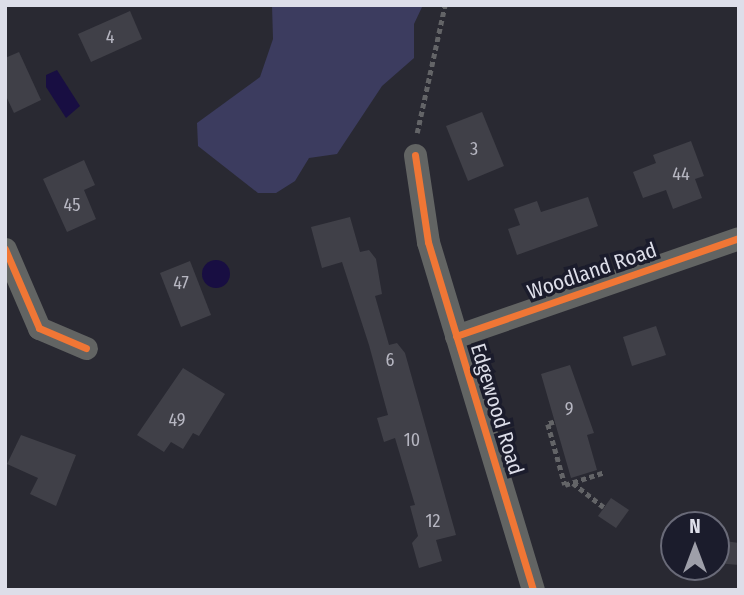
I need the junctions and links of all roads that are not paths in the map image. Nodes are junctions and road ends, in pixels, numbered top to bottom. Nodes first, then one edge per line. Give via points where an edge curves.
1 (415, 155) road end
2 (739, 238) edge
3 (5, 249) edge
4 (456, 336) junction
5 (86, 348) dead end
6 (533, 590) edge

1 - 4 street, Edgewood Road via 428,242
2 - 4 street, Woodland Road
3 - 5 street via 39,328
4 - 6 street, Edgewood Road

